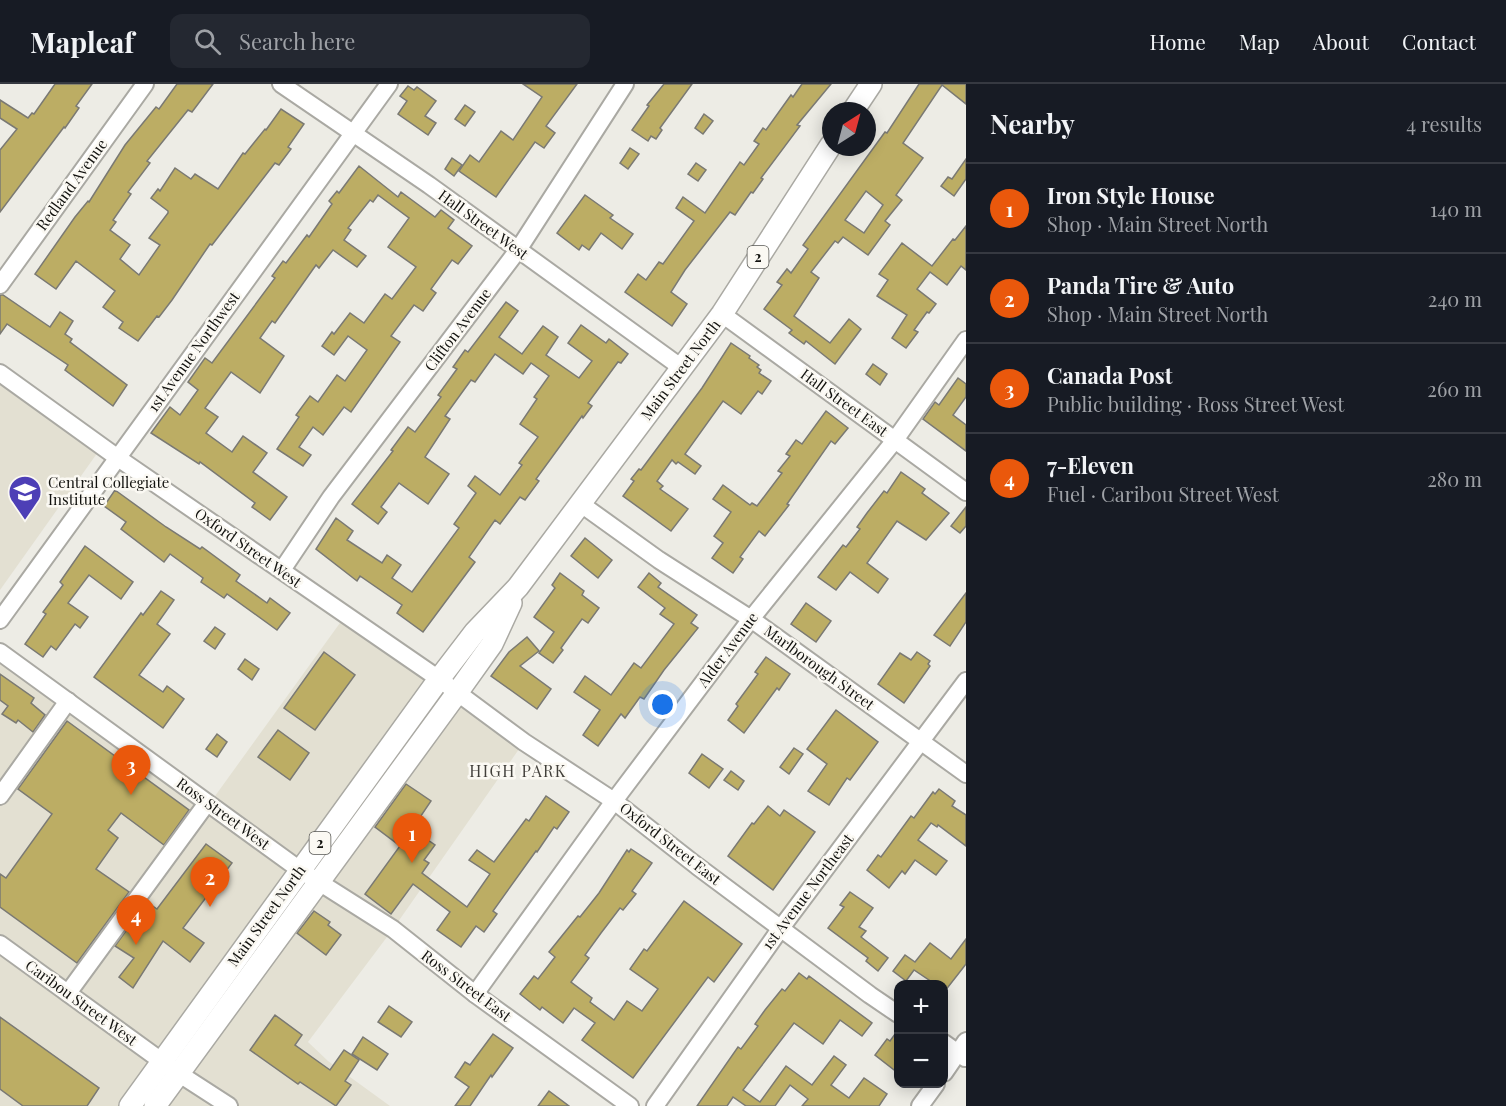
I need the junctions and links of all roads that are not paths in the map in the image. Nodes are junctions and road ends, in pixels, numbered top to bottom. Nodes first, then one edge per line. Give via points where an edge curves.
1 (145, 84) edge
2 (281, 84) edge
3 (389, 84) edge
4 (625, 84) edge
5 (869, 87) edge
6 (859, 102) edge
7 (352, 135) junction
8 (824, 156) edge
9 (518, 250) junction
10 (0, 285) edge
11 (722, 314) junction
12 (966, 340) edge
13 (682, 368) junction
14 (0, 373) edge
15 (895, 440) junction
16 (117, 458) junction
17 (966, 492) edge
18 (581, 504) junction
19 (282, 570) junction
20 (518, 587) junction
21 (751, 619) junction
22 (0, 620) edge
23 (0, 652) edge
24 (439, 679) junction
25 (966, 681) edge
26 (457, 693) junction
27 (68, 701) junction
28 (922, 741) junction
29 (966, 774) edge
30 (0, 796) edge
31 (614, 801) junction
32 (207, 802) junction
33 (300, 870) junction
34 (319, 881) junction
35 (781, 928) junction
36 (0, 944) edge
37 (68, 993) junction
38 (475, 994) junction
39 (894, 1011) edge
40 (948, 1045) edge
41 (963, 1051) edge
42 (170, 1067) junction
43 (948, 1068) edge
44 (933, 1088) edge
45 (130, 1106) edge
46 (154, 1106) edge
47 (229, 1106) edge
48 (630, 1106) edge
49 (655, 1106) edge
50 (921, 1106) edge

1 - 10 street, Redland Avenue
2 - 7 street, Hall Street West
3 - 7 street, 1st Avenue Northwest
4 - 9 street, Clifton Avenue
5 - 6 main road
7 - 9 street, Hall Street West
7 - 16 street, 1st Avenue Northwest
8 - 11 main road, Main Street North / 2
9 - 13 street, Hall Street West
9 - 19 street, Clifton Avenue via 331,497
11 - 13 main road, Main Street North / 2
11 - 15 street, Hall Street East
12 - 15 street, Alder Avenue
13 - 18 main road, Main Street North / 2
14 - 16 street, Oxford Street West
15 - 17 street, Hall Street East
15 - 21 street, Alder Avenue
16 - 19 street, Oxford Street West
16 - 22 street, 1st Avenue Northwest
18 - 20 main road, Main Street North / 2
18 - 21 street, Marlborough Street via 659,561
19 - 24 street, Oxford Street West
20 - 24 main road, Main Street North / 2 via 475,632
20 - 26 main road, Main Street North / 2 via 492,644
21 - 28 street, Marlborough Street
21 - 31 street, Alder Avenue
23 - 27 street, Ross Street West
24 - 26 street, Oxford Street East
24 - 33 main road, Main Street North / 2
25 - 28 street, 1st Avenue Northeast
26 - 31 street, Oxford Street East
26 - 34 main road, Main Street North / 2
27 - 30 street
27 - 32 street, Ross Street West
28 - 29 street, Marlborough Street
28 - 35 street, 1st Avenue Northeast
31 - 35 street, Oxford Street East
31 - 38 street, Alder Avenue
32 - 33 street, Ross Street West
32 - 37 street
33 - 34 street, Ross Street East
33 - 42 main road, Main Street North / 2
34 - 38 street, Ross Street East via 393,929
34 - 42 main road, Main Street North / 2
35 - 39 street, Oxford Street East
35 - 49 street, 1st Avenue Northeast
36 - 37 street, Caribou Street West
37 - 42 street, Caribou Street West
38 - 48 street, Ross Street East
40 - 41 street
41 - 43 street
42 - 45 main road, Main Street North / 2
42 - 46 main road, Main Street North / 2
42 - 47 street, Caribou Street West
44 - 50 street

